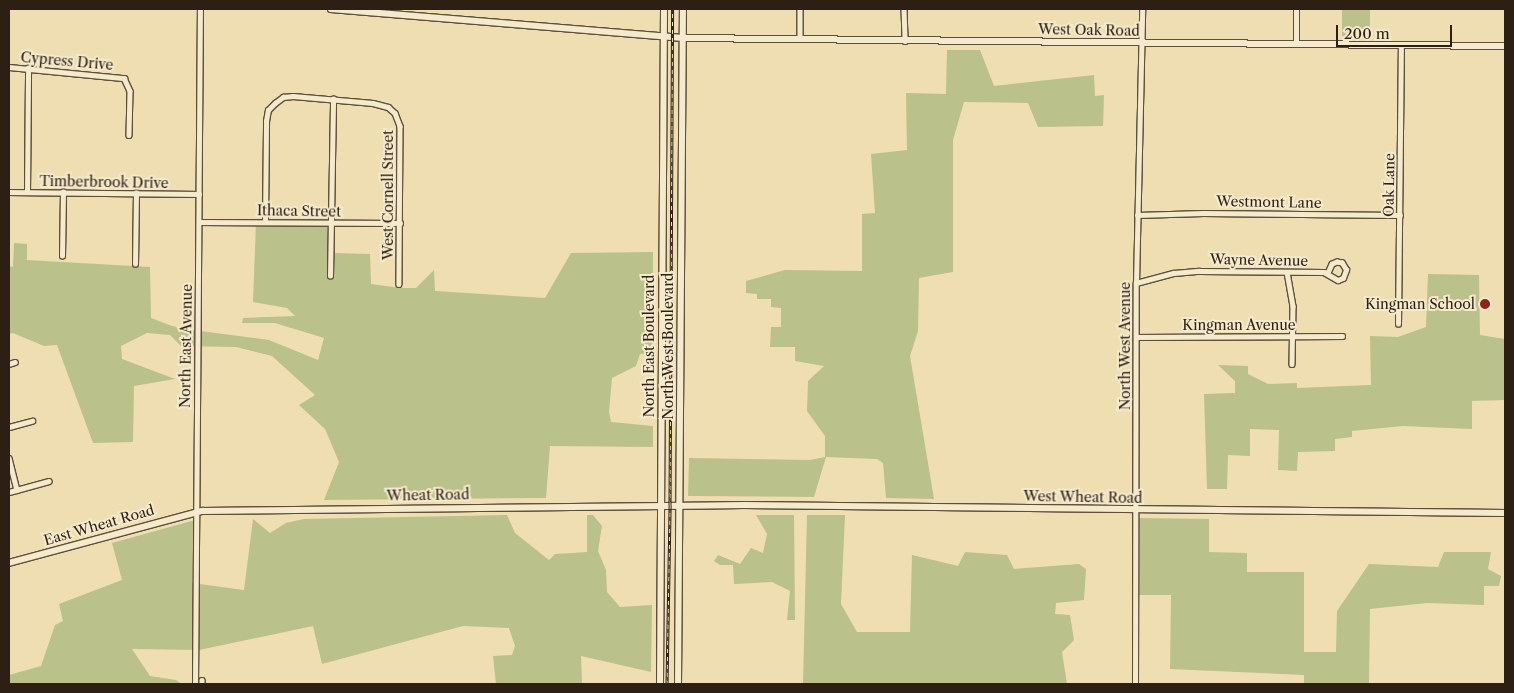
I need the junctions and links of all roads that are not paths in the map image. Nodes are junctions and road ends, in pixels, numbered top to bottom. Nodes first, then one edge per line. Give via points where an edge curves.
1 (200, 9) edge
2 (331, 9) edge
3 (664, 9) edge
4 (683, 9) edge
5 (800, 9) edge
6 (904, 9) edge
7 (1142, 9) edge
8 (1296, 9) edge
9 (664, 37) junction
10 (683, 38) junction
11 (800, 40) junction
12 (905, 41) junction
13 (1141, 43) junction
14 (1296, 44) junction
15 (1401, 46) junction
16 (1505, 46) edge
17 (9, 66) edge
18 (28, 68) junction
19 (333, 100) junction
20 (129, 135) dead end
21 (9, 192) edge
22 (27, 192) junction
23 (63, 192) junction
24 (136, 193) junction
25 (199, 194) junction
26 (1137, 215) junction
27 (1400, 215) junction
28 (199, 222) junction
29 (265, 222) junction
30 (332, 223) junction
31 (400, 223) junction
32 (62, 256) dead end
33 (135, 264) dead end
34 (1287, 272) junction
35 (1328, 273) dead end
36 (330, 276) dead end
37 (1136, 283) junction
38 (400, 284) dead end
39 (1398, 324) dead end
40 (1291, 335) junction
41 (1342, 336) dead end
42 (1136, 337) junction
43 (15, 362) dead end
44 (9, 364) edge
45 (1292, 364) dead end
46 (32, 420) dead end
47 (9, 427) edge
48 (9, 458) edge
49 (48, 481) dead end
50 (17, 490) junction
51 (9, 492) edge
52 (661, 505) junction
53 (679, 505) junction
54 (1136, 510) junction
55 (196, 511) junction
56 (1505, 513) edge
57 (9, 563) edge
58 (195, 684) edge
59 (660, 684) edge
60 (678, 684) edge
61 (1135, 684) edge

1 - 25 street, North East Avenue
2 - 9 street, West Oak Road
3 - 9 main road, North East Boulevard
4 - 10 main road, North West Boulevard
5 - 11 street
6 - 12 street
7 - 13 street, North West Avenue
8 - 14 street
9 - 10 street, West Oak Road
9 - 52 main road, North East Boulevard
10 - 11 street, West Oak Road
10 - 53 main road, North West Boulevard
11 - 12 street, West Oak Road
12 - 13 street, West Oak Road
13 - 14 street, West Oak Road
13 - 26 street, North West Avenue
14 - 15 street, West Oak Road
15 - 16 street, West Oak Road
15 - 27 street, Oak Lane
17 - 18 street, Cypress Drive
18 - 20 street, Cypress Drive via 124,78 130,91
18 - 22 street
19 - 29 street, West Cornell Street via 288,96 279,99 268,110
19 - 30 street
19 - 31 street, West Cornell Street via 378,104 395,113 400,126
21 - 22 street, Timberbrook Drive
22 - 23 street, Timberbrook Drive
23 - 24 street, Timberbrook Drive
23 - 32 street
24 - 25 street, Timberbrook Drive
24 - 33 street
25 - 28 street, North East Avenue
26 - 27 street, Westmont Lane
26 - 37 street, North West Avenue
27 - 39 street, Oak Lane
28 - 29 street, Ithaca Street
28 - 55 street, North East Avenue
29 - 30 street, Ithaca Street
30 - 31 street, Ithaca Street
30 - 36 street
31 - 38 street, West Cornell Street
34 - 35 street, Wayne Avenue via 1324,272 1338,280 1344,278 1346,270 1342,263 1337,262 1332,264
34 - 37 street, Wayne Avenue via 1186,271
34 - 40 street via 1293,306
37 - 42 street, North West Avenue
40 - 41 street, Kingman Avenue
40 - 42 street, Kingman Avenue
40 - 45 street
42 - 54 street, North West Avenue
43 - 44 street
46 - 47 street
48 - 50 street
49 - 50 street
50 - 51 street
52 - 53 street, West Wheat Road
52 - 55 street, Wheat Road
52 - 59 main road, North East Boulevard
53 - 54 street, West Wheat Road
53 - 60 main road, North West Boulevard
54 - 56 street, West Wheat Road
54 - 61 street, North West Avenue
55 - 57 street, East Wheat Road
55 - 58 street, North East Avenue

